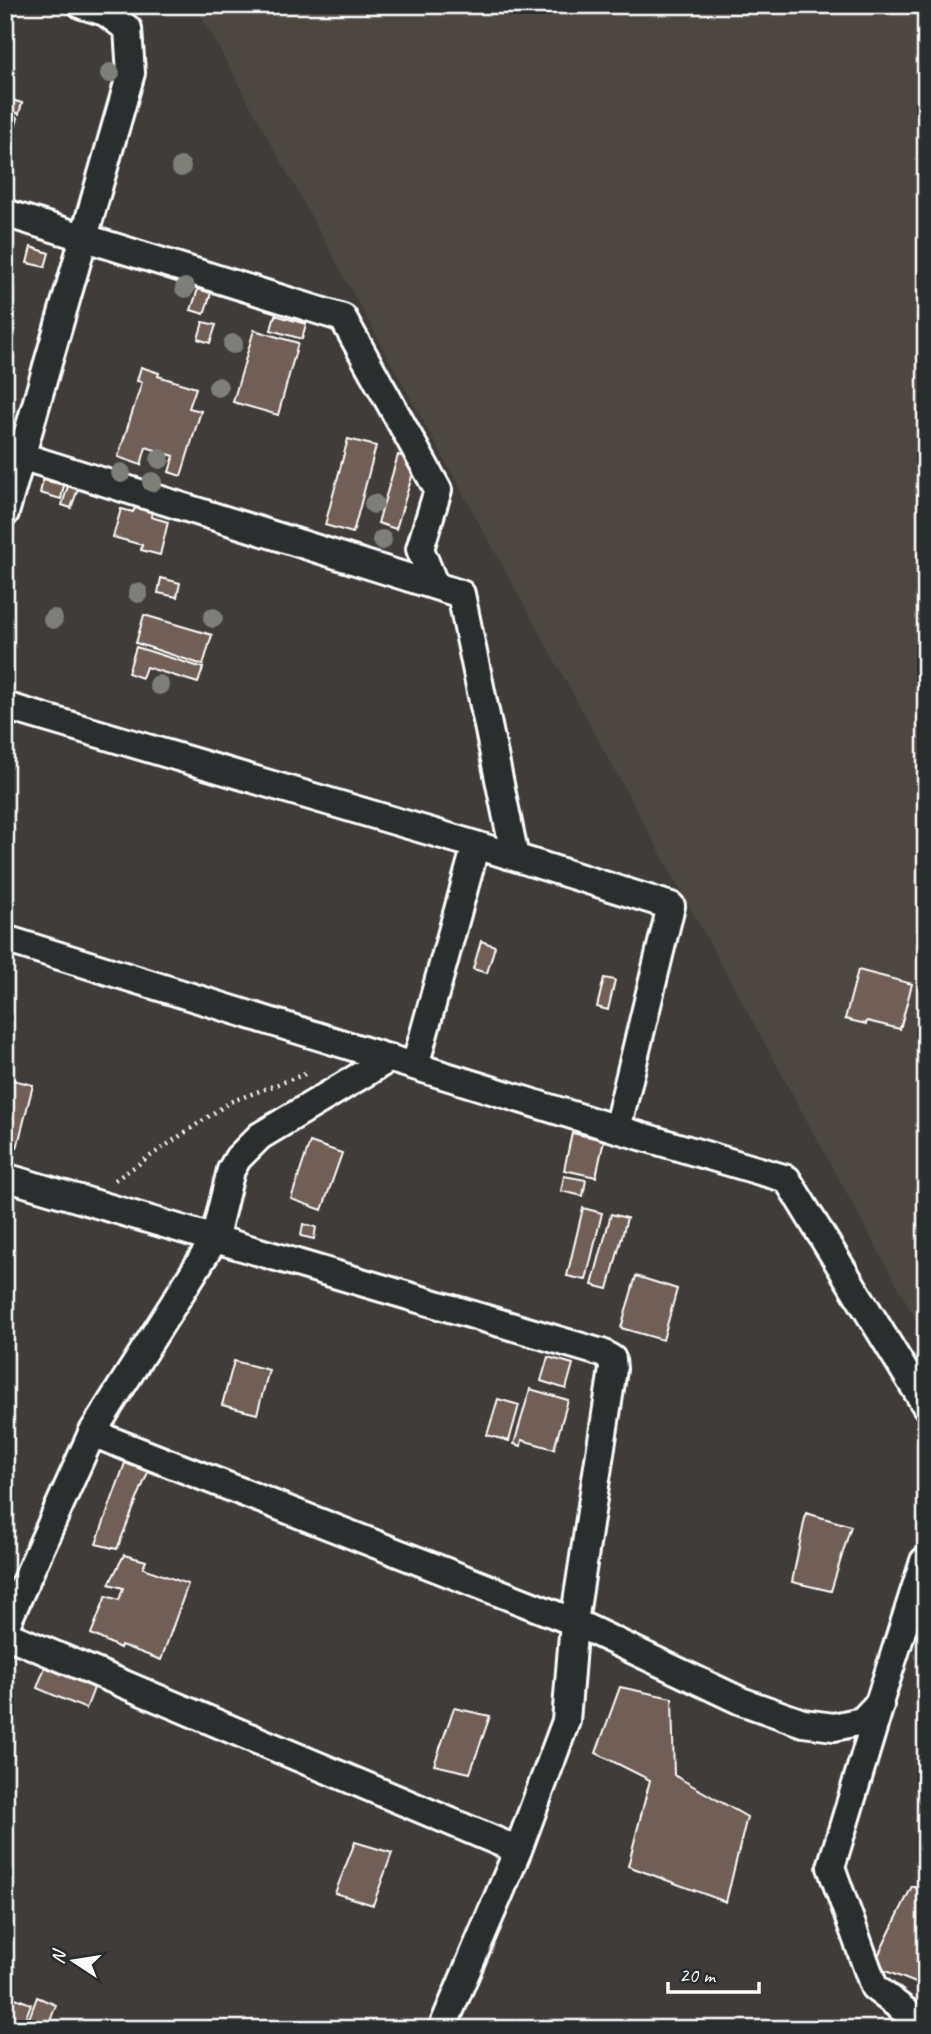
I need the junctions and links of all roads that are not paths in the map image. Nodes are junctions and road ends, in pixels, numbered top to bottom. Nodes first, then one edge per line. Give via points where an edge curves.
1 (82, 5) edge
2 (5, 214) edge
3 (83, 237) junction
4 (13, 454) edge
5 (5, 513) edge
6 (435, 586) junction
7 (5, 706) edge
8 (477, 845) junction
9 (515, 857) junction
10 (5, 939) edge
11 (390, 1058) junction
12 (415, 1066) junction
13 (618, 1129) junction
14 (5, 1177) edge
15 (214, 1240) junction
16 (926, 1406) edge
17 (92, 1433) junction
18 (925, 1559) edge
19 (574, 1622) junction
20 (5, 1627) edge
21 (5, 1633) edge
22 (518, 1850) junction
23 (926, 2027) edge
24 (442, 2029) edge

1 - 3 street via 105,12 128,29 131,73
2 - 3 street
3 - 4 street
3 - 6 street via 343,318 438,490 420,549
4 - 5 street
4 - 6 street
6 - 9 street via 461,594
7 - 8 street
8 - 9 street
8 - 12 street
9 - 13 street via 671,906
10 - 11 street
11 - 12 street
11 - 15 street via 260,1136 238,1158
12 - 13 street
13 - 16 street via 787,1179
14 - 15 street
15 - 17 street
15 - 19 street via 612,1359
17 - 19 street
17 - 20 street
18 - 19 street via 879,1703 862,1721 834,1727 803,1723 741,1701
18 - 23 street via 831,1867 874,1987
19 - 22 street via 566,1721
21 - 22 street
22 - 24 street

